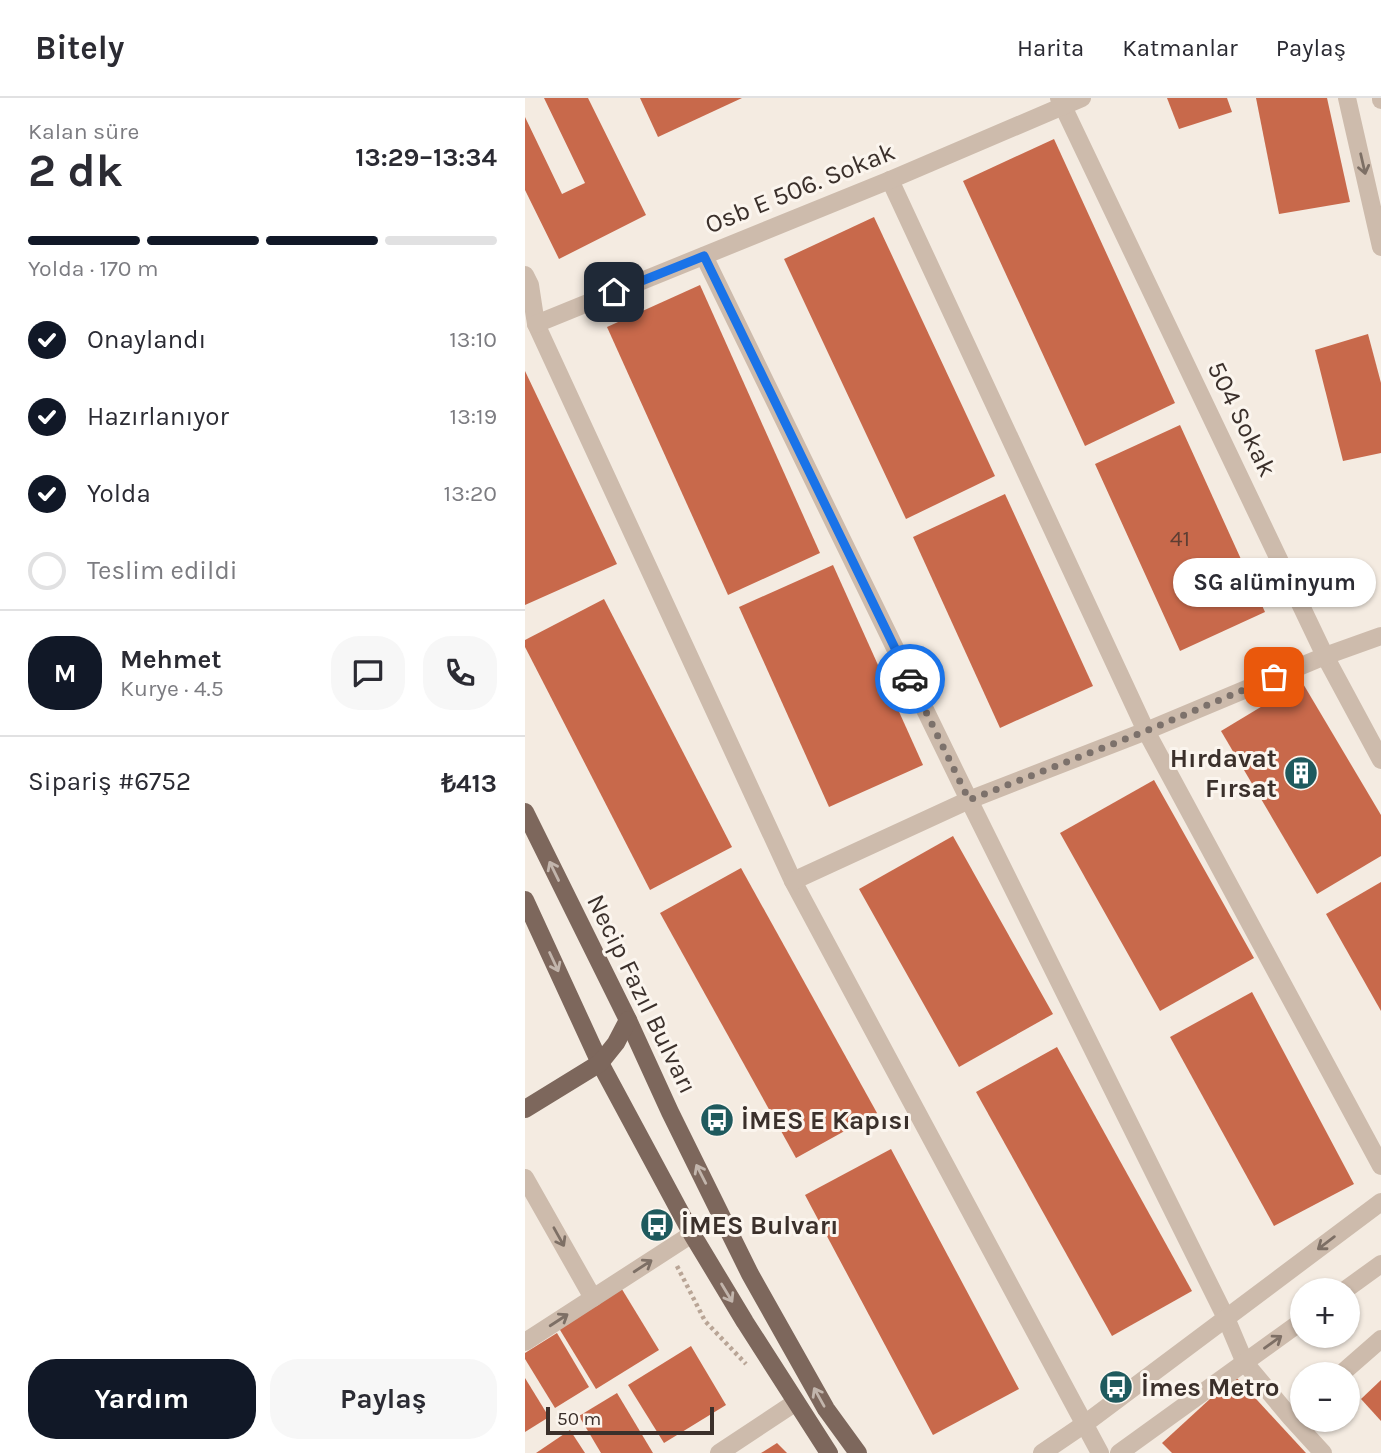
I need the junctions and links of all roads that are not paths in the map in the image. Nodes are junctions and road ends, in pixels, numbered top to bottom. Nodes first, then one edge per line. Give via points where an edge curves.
1 (1082, 98) edge
2 (1347, 98) edge
3 (1061, 102) edge
4 (890, 180) junction
5 (1375, 188) edge
6 (1381, 247) edge
7 (704, 256) junction
8 (525, 275) edge
9 (536, 324) junction
10 (1381, 636) edge
11 (1325, 656) junction
12 (1146, 731) junction
13 (1381, 760) edge
14 (969, 800) junction
15 (525, 812) edge
16 (793, 881) junction
17 (525, 900) edge
18 (628, 1020) junction
19 (600, 1063) junction
20 (525, 1109) edge
21 (1381, 1166) edge
22 (525, 1178) edge
23 (1381, 1202) edge
24 (692, 1234) junction
25 (1381, 1264) edge
26 (1360, 1279) edge
27 (593, 1298) junction
28 (1226, 1318) junction
29 (1290, 1330) edge
30 (1381, 1339) edge
31 (525, 1342) edge
32 (1355, 1362) edge
33 (1245, 1363) junction
34 (796, 1402) junction
35 (1290, 1407) edge
36 (1086, 1423) junction
37 (1309, 1432) edge
38 (719, 1453) edge
39 (829, 1453) edge
40 (857, 1453) edge
41 (1042, 1453) edge
42 (1101, 1453) edge
43 (1119, 1453) edge
44 (1323, 1453) edge

1 - 3 street, Osb E 506. Sokak
2 -> 5 street
3 - 4 street, Osb E 506. Sokak
3 - 11 street, 504 Sokak
4 - 7 street, Osb E 506. Sokak
4 - 12 street
5 - 6 street
7 - 9 street, Osb E 506. Sokak
7 - 14 street
8 - 9 street
9 - 16 street
10 - 11 street
11 - 12 street
11 - 13 street, 504 Sokak
12 - 14 street
12 - 21 street
14 - 16 street
14 - 28 street
18 -> 15 main road, Necip Fazıl Bulvarı
16 - 36 street
17 -> 19 main road
18 - 19 main road
40 -> 18 main road, Necip Fazıl Bulvarı via 826,1409 750,1273
19 - 20 main road
19 - 24 main road
22 -> 27 street
23 -> 28 street
27 -> 24 street
24 -> 34 main road
25 - 26 street
31 -> 27 street
28 - 33 street
28 - 36 street
33 -> 29 street
30 - 32 street
33 - 35 street
33 - 43 street
34 - 38 street
34 - 39 main road
36 - 41 street
36 - 42 street
37 - 44 street

